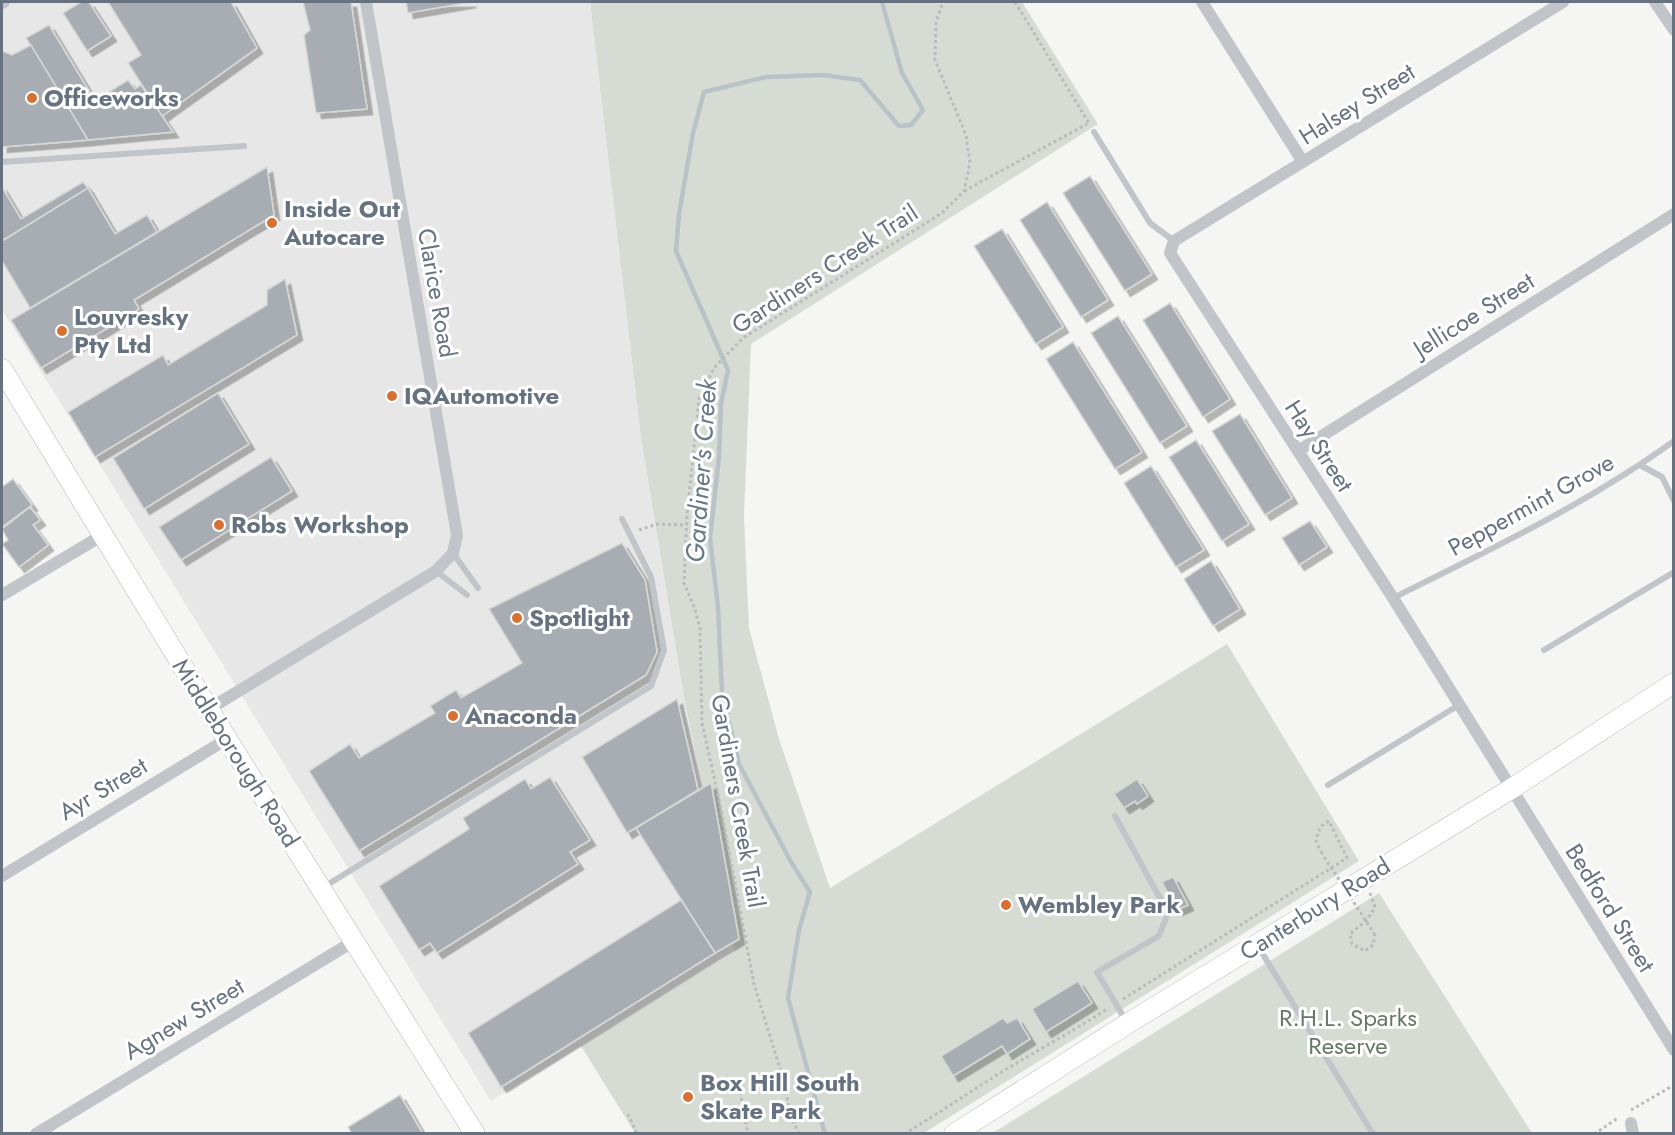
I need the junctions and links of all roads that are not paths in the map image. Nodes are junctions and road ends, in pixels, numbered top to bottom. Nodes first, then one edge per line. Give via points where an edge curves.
1 (366, 2) edge
2 (1202, 2) edge
3 (1563, 2) edge
4 (1655, 2) edge
5 (1674, 30) edge
6 (1094, 132) road end
7 (244, 146) dead end
8 (2, 162) edge
9 (1303, 162) junction
10 (1674, 214) edge
11 (1174, 242) junction
12 (2, 369) edge
13 (1674, 441) edge
14 (1298, 451) junction
15 (1640, 465) junction
16 (1674, 501) edge
17 (622, 519) dead end
18 (103, 535) junction
19 (453, 554) junction
20 (436, 571) junction
21 (1674, 572) edge
22 (478, 588) dead end
23 (467, 595) dead end
24 (2, 596) edge
25 (1394, 598) junction
26 (1544, 650) dead end
27 (1674, 683) edge
28 (1459, 705) junction
29 (209, 709) junction
30 (227, 739) junction
31 (1328, 785) dead end
32 (1511, 789) junction
33 (1115, 816) dead end
34 (2, 876) edge
35 (321, 889) junction
36 (354, 941) junction
37 (1257, 945) junction
38 (1127, 1024) junction
39 (1674, 1050) edge
40 (36, 1134) edge
41 (475, 1134) edge
42 (954, 1134) edge
43 (1373, 1134) edge

1 - 19 street, Clarice Road via 457,535
2 - 9 street
3 - 9 street, Halsey Street
4 - 5 street
6 - 11 lane via 1150,223
7 - 8 lane
9 - 11 street, Halsey Street
10 - 14 street, Jellicoe Street
11 - 14 street, Hay Street via 1170,253
12 - 18 main road, Middleborough Road
13 - 15 lane
14 - 25 street, Hay Street
15 - 16 lane, Peppermint Grove via 1662,477
15 - 25 lane, Peppermint Grove via 1561,513
17 - 35 lane via 651,577 664,650 651,686
18 - 24 street
18 - 29 main road, Middleborough Road
19 - 20 street
19 - 22 lane
20 - 23 lane
20 - 29 street
21 - 26 lane
25 - 28 street, Hay Street
27 - 32 main road, Canterbury Road
28 - 31 lane
28 - 32 street, Hay Street
29 - 30 main road, Middleborough Road
30 - 34 street, Ayr Street
30 - 35 main road, Middleborough Road
32 - 37 main road, Canterbury Road
32 - 39 street, Bedford Street
33 - 38 lane via 1168,913 1159,936 1097,972
35 - 36 main road, Middleborough Road
36 - 40 street, Agnew Street
36 - 41 main road, Middleborough Road
37 - 38 main road, Canterbury Road
37 - 43 lane
38 - 42 main road, Canterbury Road

